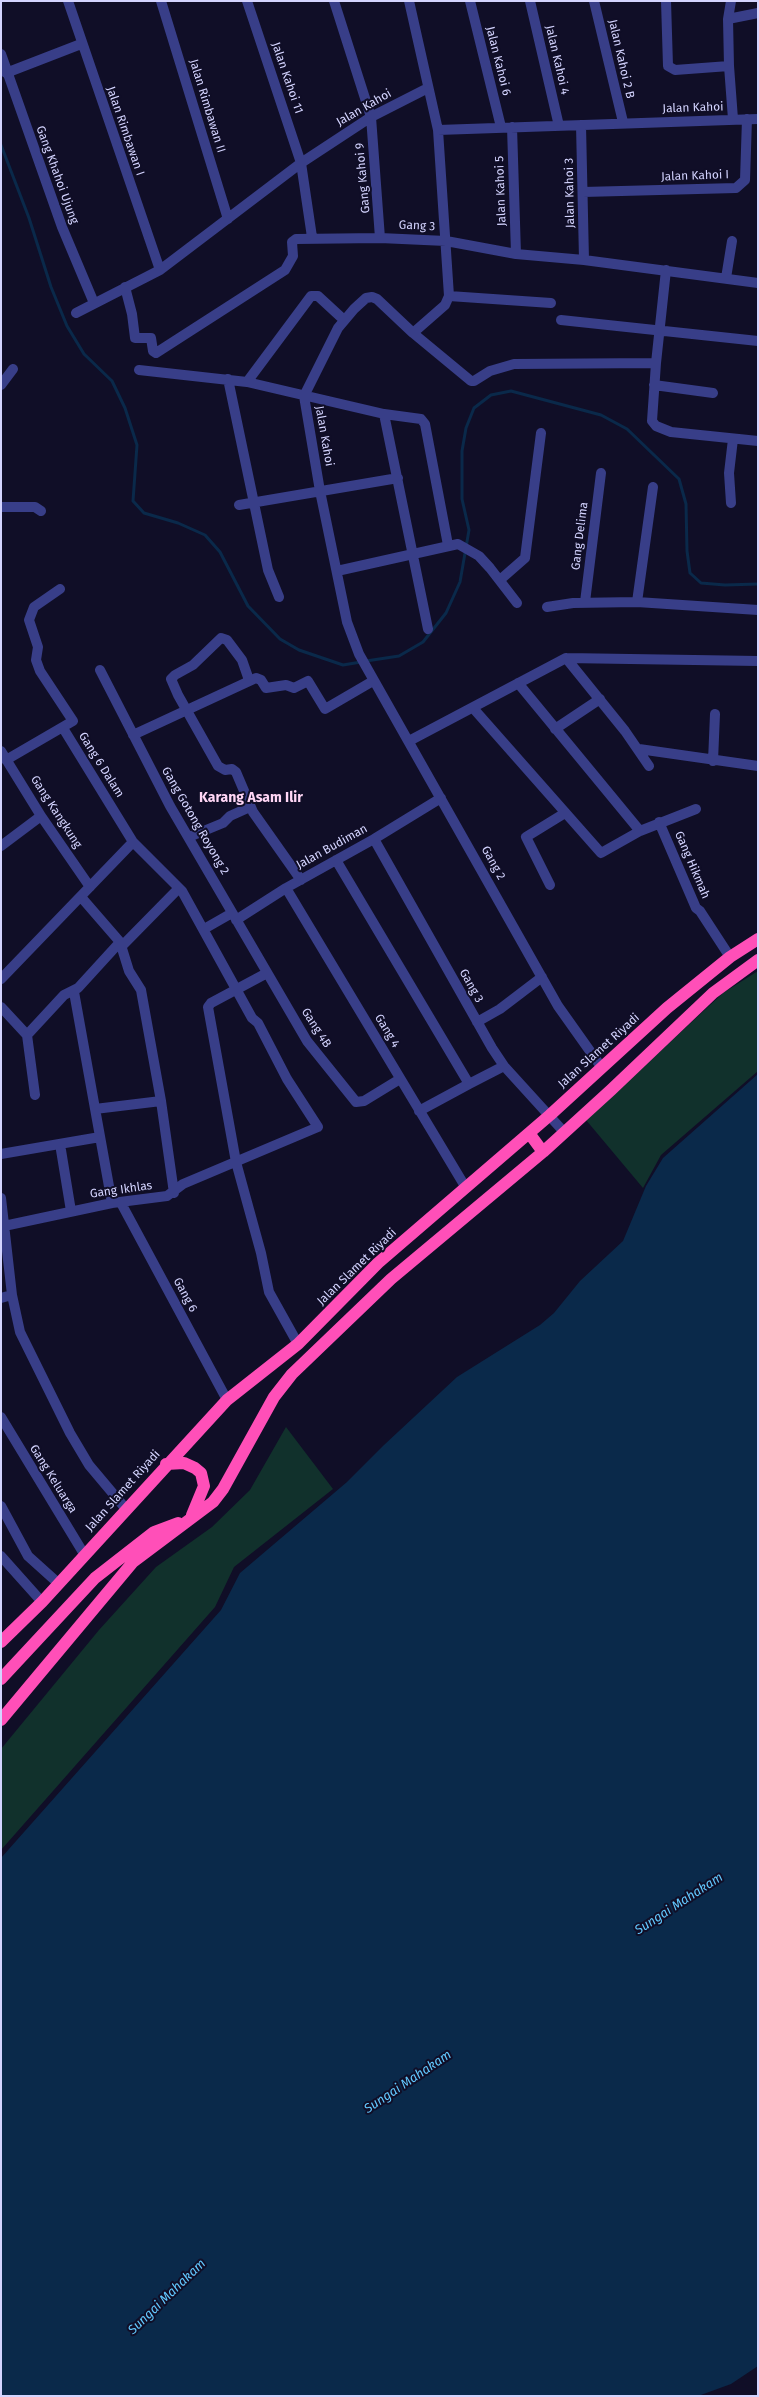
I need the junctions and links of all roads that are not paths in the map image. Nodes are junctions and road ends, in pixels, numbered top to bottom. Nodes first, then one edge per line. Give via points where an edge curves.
1 (68, 1) edge
2 (160, 1) edge
3 (247, 1) edge
4 (334, 1) edge
5 (409, 1) edge
6 (470, 1) edge
7 (530, 1) edge
8 (594, 1) edge
9 (666, 1) edge
10 (731, 1) edge
11 (758, 13) edge
12 (728, 19) junction
13 (82, 44) junction
14 (1, 54) edge
15 (729, 66) junction
16 (6, 73) junction
17 (428, 88) junction
18 (371, 117) junction
19 (758, 119) edge
20 (734, 120) junction
21 (747, 120) junction
22 (623, 122) junction
23 (581, 125) junction
24 (559, 126) junction
25 (501, 127) junction
26 (512, 127) junction
27 (438, 130) junction
28 (301, 163) junction
29 (583, 192) junction
30 (228, 219) junction
31 (312, 237) junction
32 (380, 238) junction
33 (446, 241) junction
34 (732, 241) dead end
35 (516, 254) junction
36 (584, 260) junction
37 (160, 270) junction
38 (666, 270) junction
39 (726, 278) junction
40 (758, 282) edge
41 (125, 287) junction
42 (450, 296) junction
43 (94, 303) junction
44 (551, 303) dead end
45 (76, 313) dead end
46 (344, 320) junction
47 (561, 320) dead end
48 (661, 330) junction
49 (413, 334) junction
50 (758, 341) edge
51 (656, 364) junction
52 (14, 369) dead end
53 (139, 370) dead end
54 (228, 379) junction
55 (247, 382) junction
56 (1, 385) edge
57 (654, 385) junction
58 (713, 394) dead end
59 (304, 396) junction
60 (384, 414) junction
61 (541, 433) dead end
62 (733, 439) junction
63 (758, 441) edge
64 (601, 473) dead end
65 (398, 478) junction
66 (653, 487) dead end
67 (320, 491) junction
68 (253, 503) junction
69 (731, 503) dead end
70 (238, 505) dead end
71 (1, 506) edge
72 (41, 511) dead end
73 (453, 545) junction
74 (412, 554) junction
75 (337, 571) junction
76 (500, 579) junction
77 (60, 589) dead end
78 (279, 597) dead end
79 (585, 602) junction
80 (636, 602) junction
81 (517, 603) dead end
82 (547, 607) dead end
83 (758, 610) edge
84 (428, 629) dead end
85 (566, 658) junction
86 (758, 661) edge
87 (366, 667) joint
88 (100, 670) dead end
89 (249, 680) junction
90 (373, 681) junction
91 (518, 683) junction
92 (600, 700) junction
93 (473, 708) junction
94 (186, 709) junction
95 (715, 714) dead end
96 (63, 728) junction
97 (555, 729) junction
98 (133, 735) junction
99 (409, 741) junction
100 (639, 750) junction
101 (4, 756) edge
102 (713, 761) junction
103 (649, 766) dead end
104 (758, 766) edge
105 (441, 798) junction
106 (250, 807) junction
107 (696, 809) dead end
108 (565, 813) junction
109 (41, 816) junction
110 (659, 822) junction
111 (640, 831) junction
112 (189, 837) junction
113 (374, 839) junction
114 (133, 842) junction
115 (1, 846) edge
116 (336, 860) junction
117 (301, 880) junction
118 (550, 885) dead end
119 (90, 887) junction
120 (179, 888) junction
121 (286, 888) junction
122 (81, 897) junction
123 (234, 916) junction
124 (204, 930) junction
125 (758, 940) edge
126 (120, 944) junction
127 (730, 957) junction
128 (758, 960) edge
129 (267, 973) junction
130 (542, 977) junction
131 (1, 979) edge
132 (237, 990) junction
133 (74, 992) junction
134 (1, 1007) edge
135 (477, 1022) junction
136 (27, 1035) junction
137 (504, 1066) junction
138 (602, 1068) junction
139 (400, 1079) junction
140 (469, 1084) junction
141 (35, 1095) dead end
142 (161, 1102) junction
143 (95, 1109) junction
144 (419, 1111) junction
145 (550, 1114) junction
146 (564, 1132) junction
147 (529, 1133) junction
148 (100, 1137) junction
149 (60, 1144) junction
150 (543, 1152) junction
151 (1, 1154) edge
152 (236, 1162) junction
153 (466, 1188) junction
154 (174, 1193) junction
155 (1, 1198) edge
156 (116, 1203) junction
157 (71, 1211) junction
158 (4, 1226) junction
159 (12, 1296) junction
160 (1, 1298) edge
161 (298, 1344) junction
162 (227, 1400) junction
163 (1, 1418) edge
164 (166, 1464) junction
165 (1, 1506) edge
166 (126, 1509) junction
167 (189, 1520) junction
168 (84, 1554) junction
169 (1, 1556) edge
170 (58, 1583) junction
171 (42, 1602) junction
172 (1, 1642) edge
173 (1, 1679) edge
174 (1, 1720) edge

1 - 13 street, Jalan Rimbawan I
2 - 30 street, Jalan Rimbawan II
3 - 28 street, Jalan Kahoi 11
4 - 18 street, Gang Kahoi 9
5 - 17 street
6 - 25 street, Jalan Kahoi 6
7 - 24 street, Jalan Kahoi 4
8 - 22 street, Jalan Kahoi 2 B
9 - 15 street via 668,66 675,70
10 - 12 street
11 - 12 street
12 - 15 street
13 - 16 street
13 - 37 street, Jalan Rimbawan I
14 - 16 street, Gang Khahoi Ujung
15 - 20 street
16 - 43 street, Gang Khahoi Ujung via 62,228
17 - 18 street, Jalan Kahoi
17 - 27 street
18 - 28 street, Jalan Kahoi
18 - 32 street, Gang Kahoi 9
19 - 21 street, Jalan Kahoi
20 - 21 street, Jalan Kahoi
20 - 22 street, Jalan Kahoi
21 - 29 street, Jalan Kahoi I via 745,180 736,188
22 - 23 street, Jalan Kahoi
23 - 24 street, Jalan Kahoi
23 - 29 street, Jalan Kahoi 3
24 - 26 street, Jalan Kahoi
25 - 26 street, Jalan Kahoi
25 - 27 street, Jalan Kahoi
26 - 35 street, Jalan Kahoi 5
27 - 33 street
28 - 30 street, Jalan Kahoi
28 - 31 street, Jalan Kahoi 11
29 - 36 street, Jalan Kahoi 3
30 - 37 street, Jalan Kahoi
31 - 32 street, Gang 3
31 - 41 street, Gang 3 via 292,242 293,256 285,270 159,352 153,351 151,338 135,337
32 - 33 street, Gang 3
33 - 35 street, Gang 3
33 - 42 street
34 - 39 street
35 - 36 street, Gang 3
36 - 38 street, Gang 3
37 - 41 street, Jalan Kahoi
38 - 39 street, Gang 3
38 - 48 street
39 - 40 street, Gang 3
41 - 43 street, Jalan Kahoi
42 - 44 street
42 - 49 street via 445,305
43 - 45 street, Jalan Kahoi
46 - 49 street, Jalan Kahoi via 366,298 372,297
46 - 55 street via 318,296 311,296
46 - 59 street, Jalan Kahoi via 327,347
47 - 48 street
48 - 50 street
48 - 51 street
49 - 51 street, Jalan Kahoi via 471,381 490,371 514,364
51 - 57 street
52 - 56 street
53 - 54 street
54 - 55 street
54 - 68 street
55 - 59 street
57 - 58 street
57 - 62 street via 652,416 656,426 671,432
59 - 60 street
59 - 67 street, Jalan Kahoi
60 - 65 street
60 - 73 street via 424,421
61 - 76 street via 525,558
62 - 63 street
62 - 69 street via 729,473
64 - 79 street, Gang Delima
65 - 67 street
65 - 74 street
66 - 80 street
67 - 68 street
67 - 75 street, Jalan Kahoi
68 - 70 street
68 - 78 street via 268,570
71 - 72 street via 35,507
73 - 74 street
73 - 76 street via 479,556
74 - 75 street
74 - 84 street
75 - 87 street, Jalan Kahoi via 347,622
76 - 81 street
77 - 96 street via 34,607 29,620 38,647 36,660 40,671 73,721
79 - 80 street
79 - 82 street
80 - 83 street
85 - 86 street
85 - 91 street
85 - 92 street
87 - 90 street, Gang 2
88 - 98 street, Gang Gotong Royong 2
89 - 90 street via 259,678 266,688 286,685 294,688 308,681 325,709
89 - 94 street
89 - 94 street via 242,660 231,645 224,638 218,640 193,665 172,676 172,684
90 - 99 street, Gang 2
91 - 93 street
91 - 97 street
92 - 97 street
92 - 100 street
93 - 99 street
93 - 108 street
94 - 98 street
94 - 106 street via 218,766 236,772
95 - 102 street
96 - 101 street
96 - 114 street, Gang 6 Dalam
97 - 111 street
98 - 112 street, Gang Gotong Royong 2
99 - 105 street, Gang 2
100 - 102 street
100 - 103 street
101 - 109 street, Gang Kangkung
102 - 104 street
105 - 113 street, Jalan Budiman
105 - 130 street, Gang 2
106 - 112 street via 230,816 223,823
106 - 117 street
107 - 110 street
108 - 111 street via 601,853
108 - 118 street via 526,837
109 - 115 street
109 - 119 street, Gang Kangkung
110 - 111 street
110 - 127 street, Gang Hikmah via 696,908
112 - 123 street, Gang Gotong Royong 2
113 - 116 street, Jalan Budiman
113 - 135 street, Gang 3
114 - 119 street
114 - 120 street, Gang 6 Dalam
116 - 117 street, Jalan Budiman
116 - 140 street
117 - 121 street, Jalan Budiman
119 - 122 street
120 - 124 street, Gang 6 Dalam
120 - 126 street
121 - 123 street, Jalan Budiman
121 - 139 street, Gang 4
122 - 126 street
122 - 131 street
123 - 124 street, Jalan Budiman
123 - 129 street, Gang 4B
124 - 132 street, Gang 6 Dalam
125 - 127 highway, Jalan Slamet Riyadi
126 - 133 street
126 - 142 street via 129,971 141,990
127 - 138 highway, Jalan Slamet Riyadi via 667,1008
128 - 146 highway via 713,993
129 - 132 street
129 - 139 street, Gang 4B via 307,1041 352,1099 356,1102 364,1101
130 - 135 street via 500,1009
130 - 138 street, Gang 2 via 558,1006
132 - 152 street via 208,1007
132 - 152 street, Gang Ikhlas via 252,1018 258,1023 287,1079 318,1127
133 - 136 street via 64,995
133 - 143 street, Gang 6
134 - 136 street
135 - 137 street, Gang 3
136 - 141 street
137 - 140 street
137 - 145 street, Gang 3
138 - 145 highway, Jalan Slamet Riyadi
139 - 144 street, Gang 4
140 - 144 street
142 - 143 street
142 - 154 street
143 - 148 street, Gang 6
144 - 153 street, Gang 4
145 - 146 street, Gang 3
145 - 147 highway, Jalan Slamet Riyadi
146 - 150 highway
147 - 150 highway
147 - 153 highway, Jalan Slamet Riyadi
148 - 149 street
148 - 156 street, Gang 6
149 - 151 street
149 - 157 street
150 - 167 highway via 391,1278 292,1374 274,1398 223,1489 213,1502
152 - 154 street, Gang Ikhlas via 184,1184
152 - 161 street via 269,1292
153 - 161 highway, Jalan Slamet Riyadi via 378,1263
154 - 156 street, Gang Ikhlas
155 - 158 street
156 - 157 street, Gang Ikhlas
156 - 162 street, Gang 6
157 - 158 street, Gang Ikhlas
158 - 159 street
159 - 160 street
159 - 166 street via 20,1332 70,1432 89,1465
161 - 162 highway, Jalan Slamet Riyadi
162 - 164 highway, Jalan Slamet Riyadi
163 - 168 street, Gang Keluarga
164 - 166 highway, Jalan Slamet Riyadi
164 - 167 highway via 184,1463 195,1468 202,1476 202,1494
165 - 170 street via 28,1556
166 - 168 highway, Jalan Slamet Riyadi
167 - 173 highway via 154,1532 94,1578
167 - 174 highway via 133,1562
168 - 170 highway, Jalan Slamet Riyadi
169 - 171 street
170 - 171 highway, Jalan Slamet Riyadi
171 - 172 highway, Jalan Slamet Riyadi

